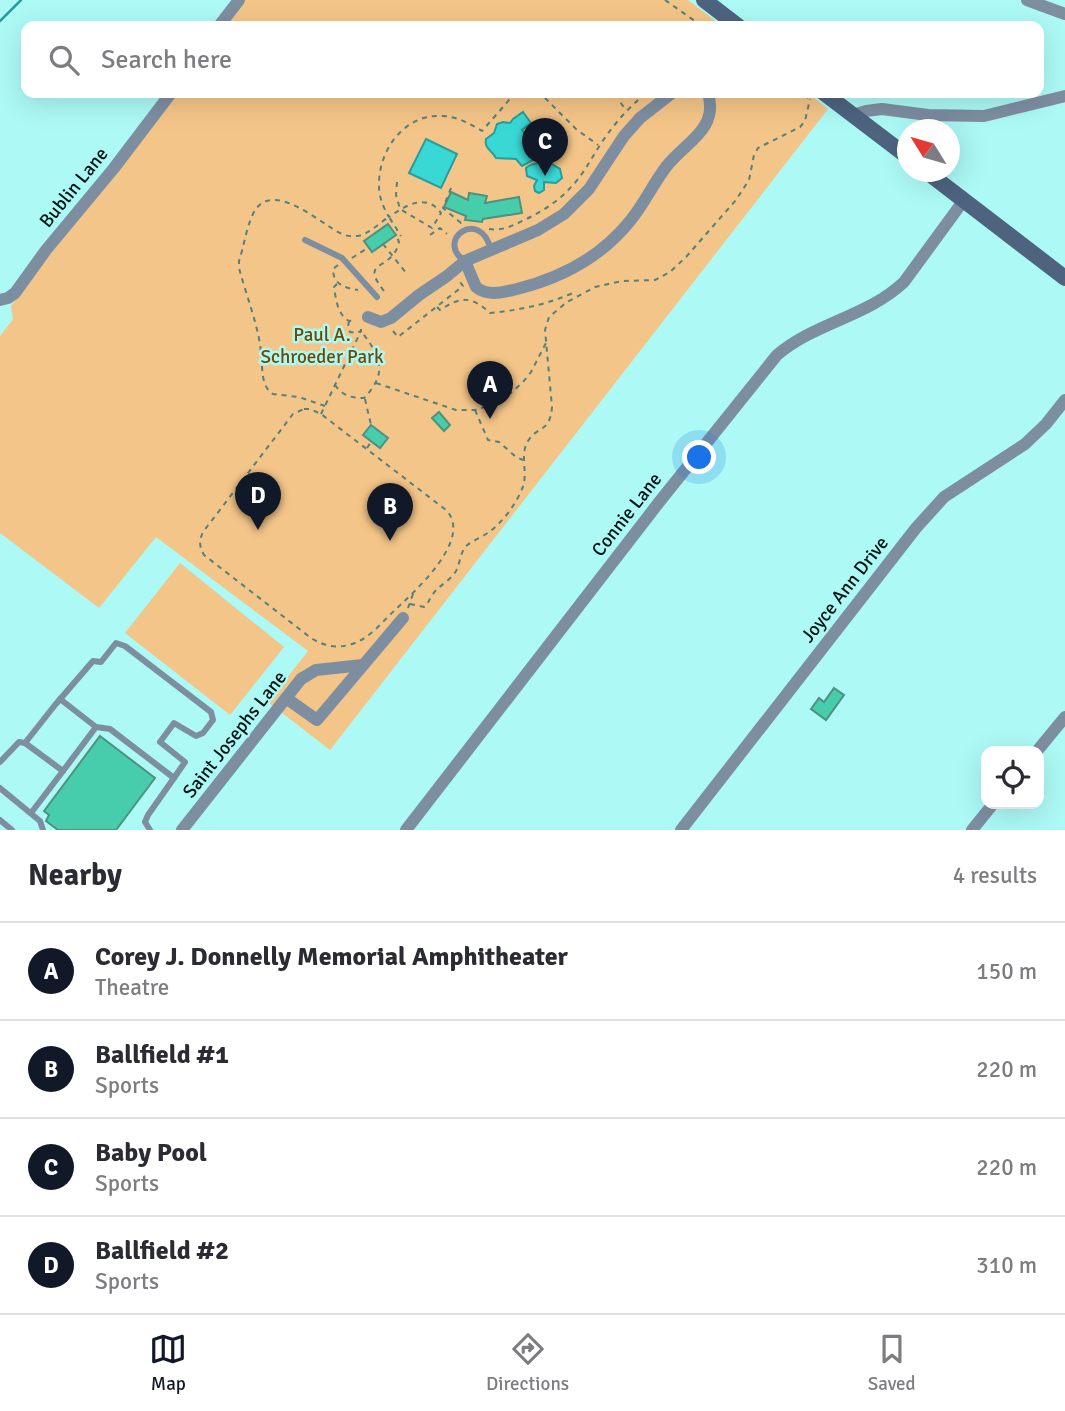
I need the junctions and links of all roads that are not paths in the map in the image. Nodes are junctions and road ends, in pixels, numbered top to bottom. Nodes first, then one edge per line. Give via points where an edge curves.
1 (240, 0) edge
2 (704, 0) edge
3 (1027, 0) edge
4 (1065, 14) edge
5 (223, 21) edge
6 (731, 21) edge
7 (1065, 96) edge
8 (167, 98) edge
9 (666, 98) edge
10 (709, 98) edge
11 (816, 98) edge
12 (853, 115) junction
13 (897, 149) edge
14 (940, 182) edge
15 (964, 200) junction
16 (305, 240) dead end
17 (491, 250) junction
18 (465, 261) junction
19 (1065, 278) edge
20 (377, 297) dead end
21 (0, 300) edge
22 (368, 317) road end
23 (1065, 400) edge
24 (403, 618) road end
25 (363, 665) junction
26 (286, 698) junction
27 (60, 699) junction
28 (1065, 717) edge
29 (96, 727) junction
30 (25, 743) junction
31 (1041, 746) edge
32 (0, 762) edge
33 (63, 771) junction
34 (174, 778) junction
35 (0, 788) edge
36 (989, 809) edge
37 (31, 813) junction
38 (0, 820) edge
39 (12, 830) edge
40 (43, 830) edge
41 (150, 830) edge
42 (182, 830) edge
43 (406, 830) edge
44 (681, 830) edge
45 (972, 830) edge

1 - 5 street
2 - 6 street
3 - 4 street
7 - 12 street via 984,116 883,109
8 - 21 street, Bublin Lane via 15,293
9 - 17 street via 624,136 589,189 564,214
10 - 18 street via 711,108 702,130 667,166 624,229 593,255 560,275 487,293 476,288
11 - 12 street
12 - 13 street
14 - 15 street
15 - 19 street
15 - 43 street, Connie Lane via 893,292 799,338 777,355
16 - 20 lane via 342,258
17 - 18 street
17 - 18 lane via 484,233 463,230 456,237 455,248
18 - 22 street via 391,318 381,322
23 - 44 street, Joyce Ann Drive via 1025,444 944,497 916,528
24 - 25 street
25 - 26 street, Saint Josephs Lane via 316,670 301,679
25 - 26 street via 317,720
26 - 42 street, Saint Josephs Lane
27 - 29 lane
27 - 30 lane
27 - 34 lane via 93,661 101,662 116,643 125,646 211,712 213,720 203,733 196,736 174,723 160,742 185,762
28 - 31 street
29 - 33 lane
29 - 34 lane via 110,729
30 - 32 lane via 19,742
30 - 33 lane
33 - 37 lane
34 - 41 lane via 148,815 145,822
35 - 37 lane
36 - 45 street
37 - 40 lane
38 - 39 lane

